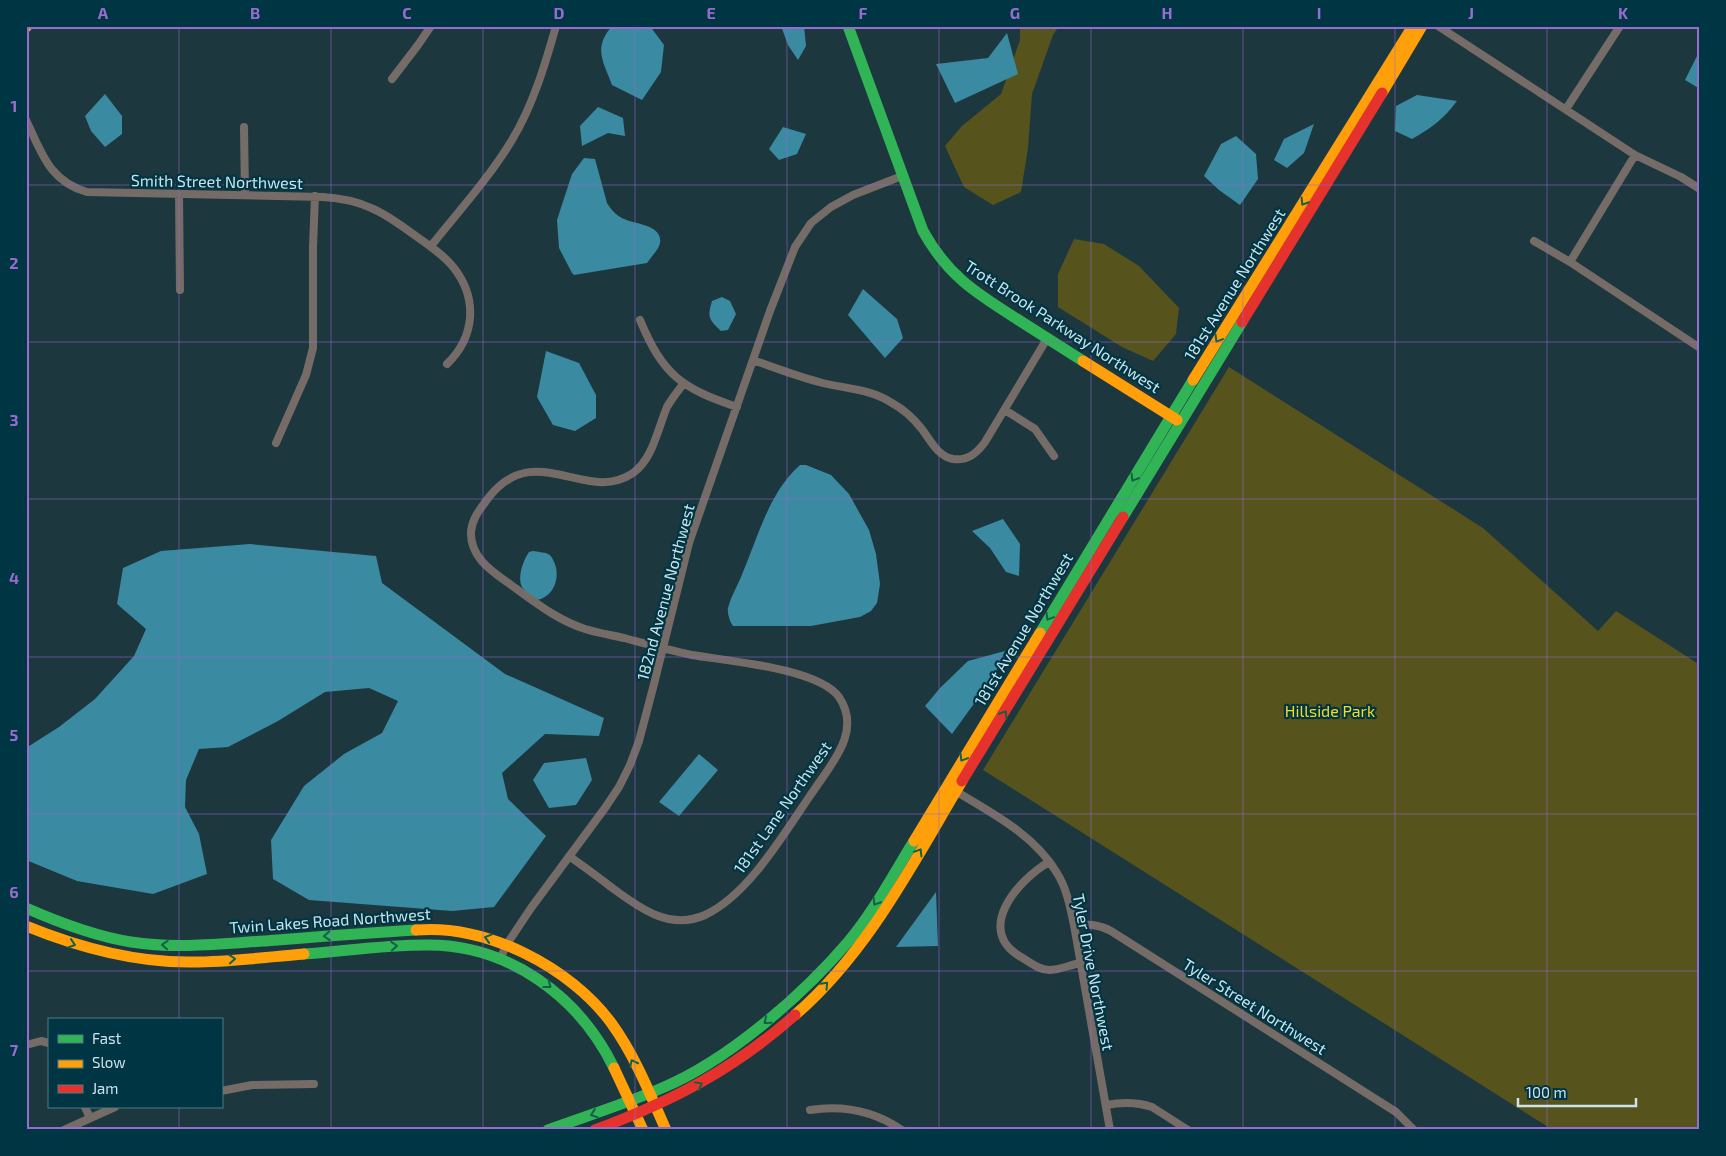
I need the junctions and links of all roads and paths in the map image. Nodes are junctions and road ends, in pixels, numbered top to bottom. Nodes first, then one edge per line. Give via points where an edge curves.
1 (431, 26) edge
2 (556, 26) edge
3 (848, 26) edge
4 (1413, 26) edge
5 (1422, 26) edge
6 (1438, 26) edge
7 (1620, 26) edge
8 (392, 79) dead end
9 (1566, 110) junction
10 (26, 120) edge
11 (244, 127) dead end
12 (1635, 155) junction
13 (902, 176) junction
14 (1700, 189) edge
15 (179, 194) junction
16 (245, 195) junction
17 (315, 196) junction
18 (1534, 241) dead end
19 (431, 246) junction
20 (1570, 262) junction
21 (180, 290) dead end
22 (640, 320) dead end
23 (1048, 337) junction
24 (1700, 348) edge
25 (753, 360) junction
26 (447, 364) dead end
27 (684, 383) junction
28 (737, 406) junction
29 (1005, 410) junction
30 (1176, 419) junction
31 (276, 443) dead end
32 (1054, 456) dead end
33 (663, 648) junction
34 (951, 789) junction
35 (569, 856) junction
36 (1049, 862) junction
37 (26, 908) edge
38 (1074, 925) junction
39 (26, 926) edge
40 (507, 944) junction
41 (500, 958) junction
42 (1080, 963) junction
43 (48, 1043) edge
44 (26, 1045) edge
45 (314, 1084) dead end
46 (222, 1091) edge
47 (648, 1093) junction
48 (629, 1101) junction
49 (1106, 1105) junction
50 (655, 1107) junction
51 (85, 1108) edge
52 (113, 1108) edge
53 (810, 1110) dead end
54 (636, 1114) junction
55 (90, 1118) junction
56 (64, 1130) edge
57 (548, 1130) edge
58 (595, 1130) edge
59 (643, 1130) edge
60 (666, 1130) edge
61 (902, 1130) edge
62 (1110, 1130) edge
63 (1188, 1130) edge
64 (1414, 1130) edge

1 - 8 street
2 - 19 street via 538,84 513,139
3 - 13 main road, Trott Brook Parkway Northwest
4 -> 30 main road, 181st Avenue Northwest
5 - 30 main road, 181st Avenue Northwest
6 - 9 street
7 - 9 street
9 - 12 street
10 - 15 street, Smith Street Northwest via 48,165 60,179 75,188 101,193
11 - 16 street
12 - 14 street
12 - 20 street
13 - 23 main road, Trott Brook Parkway Northwest via 923,231 948,270 974,292
13 - 25 street, 182nd Avenue Northwest via 841,200 811,223 788,263
15 - 16 street, Smith Street Northwest
15 - 21 street
16 - 17 street, Smith Street Northwest
17 - 19 street, Smith Street Northwest via 347,200 371,208
17 - 31 street via 313,348 304,381
18 - 20 street
19 - 26 street, Smith Street Northwest via 458,275 470,306 467,335 457,354
20 - 24 street
22 - 27 street via 654,350 666,367
23 - 29 street
23 - 30 main road, Trott Brook Parkway Northwest
25 - 28 street, 182nd Avenue Northwest
25 - 29 street via 816,382 879,396 903,410 938,451 954,459 970,457 978,451
27 - 28 street
27 - 33 street via 669,404 646,458 632,473 620,480 606,482 537,470 521,473 505,480 494,492 475,517 471,532 481,561 559,618 588,630
28 - 33 street, 182nd Avenue Northwest via 689,542
29 - 32 street via 1035,430
30 - 34 main road, 181st Avenue Northwest
33 - 35 street, 182nd Avenue Northwest via 639,741 625,776
33 - 35 street, 181st Lane Northwest via 786,672 827,685 840,699 847,714 846,740 774,848 750,878 726,902 699,917 668,919 649,913
34 - 36 street, Tyler Drive Northwest via 1019,831
34 -> 47 main road, 181st Avenue Northwest via 876,903 822,971 739,1043 693,1072
50 -> 34 main road, 181st Avenue Northwest via 748,1055 808,1004 857,948 885,908
35 - 40 street, 182nd Avenue Northwest
36 - 38 street, Tyler Drive Northwest via 1064,888
36 - 42 street via 1021,884 1007,904 1001,919 1002,939 1012,952 1042,969
40 -> 37 main road, Twin Lakes Road Northwest via 473,934 424,929 199,945 151,944 80,930
38 - 42 street, Tyler Drive Northwest
38 - 64 street, Tyler Street Northwest via 1091,924 1111,931 1396,1112
39 -> 41 main road, Twin Lakes Road Northwest via 88,949 160,961 194,962 427,945 463,948
40 - 41 street, 182nd Avenue Northwest
47 -> 40 main road, Twin Lakes Road Northwest via 621,1038 602,1010 562,976
41 -> 48 main road, Twin Lakes Road Northwest via 555,990 578,1014 607,1055
42 - 49 street, Tyler Drive Northwest
43 - 44 street
45 - 46 street via 252,1085
47 - 48 main road, 181st Avenue Northwest
47 - 50 main road, Twin Lakes Road Northwest
48 - 54 main road, Twin Lakes Road Northwest
48 -> 57 main road, 181st Avenue Northwest
49 - 62 street, Tyler Drive Northwest
49 - 63 street via 1146,1105
50 - 54 main road, 181st Avenue Northwest
50 - 60 main road, Twin Lakes Road Northwest
51 - 55 street
52 - 55 street
53 - 61 street via 844,1108 880,1118
54 - 58 main road, 181st Avenue Northwest
54 - 59 main road, Twin Lakes Road Northwest
55 - 56 street

